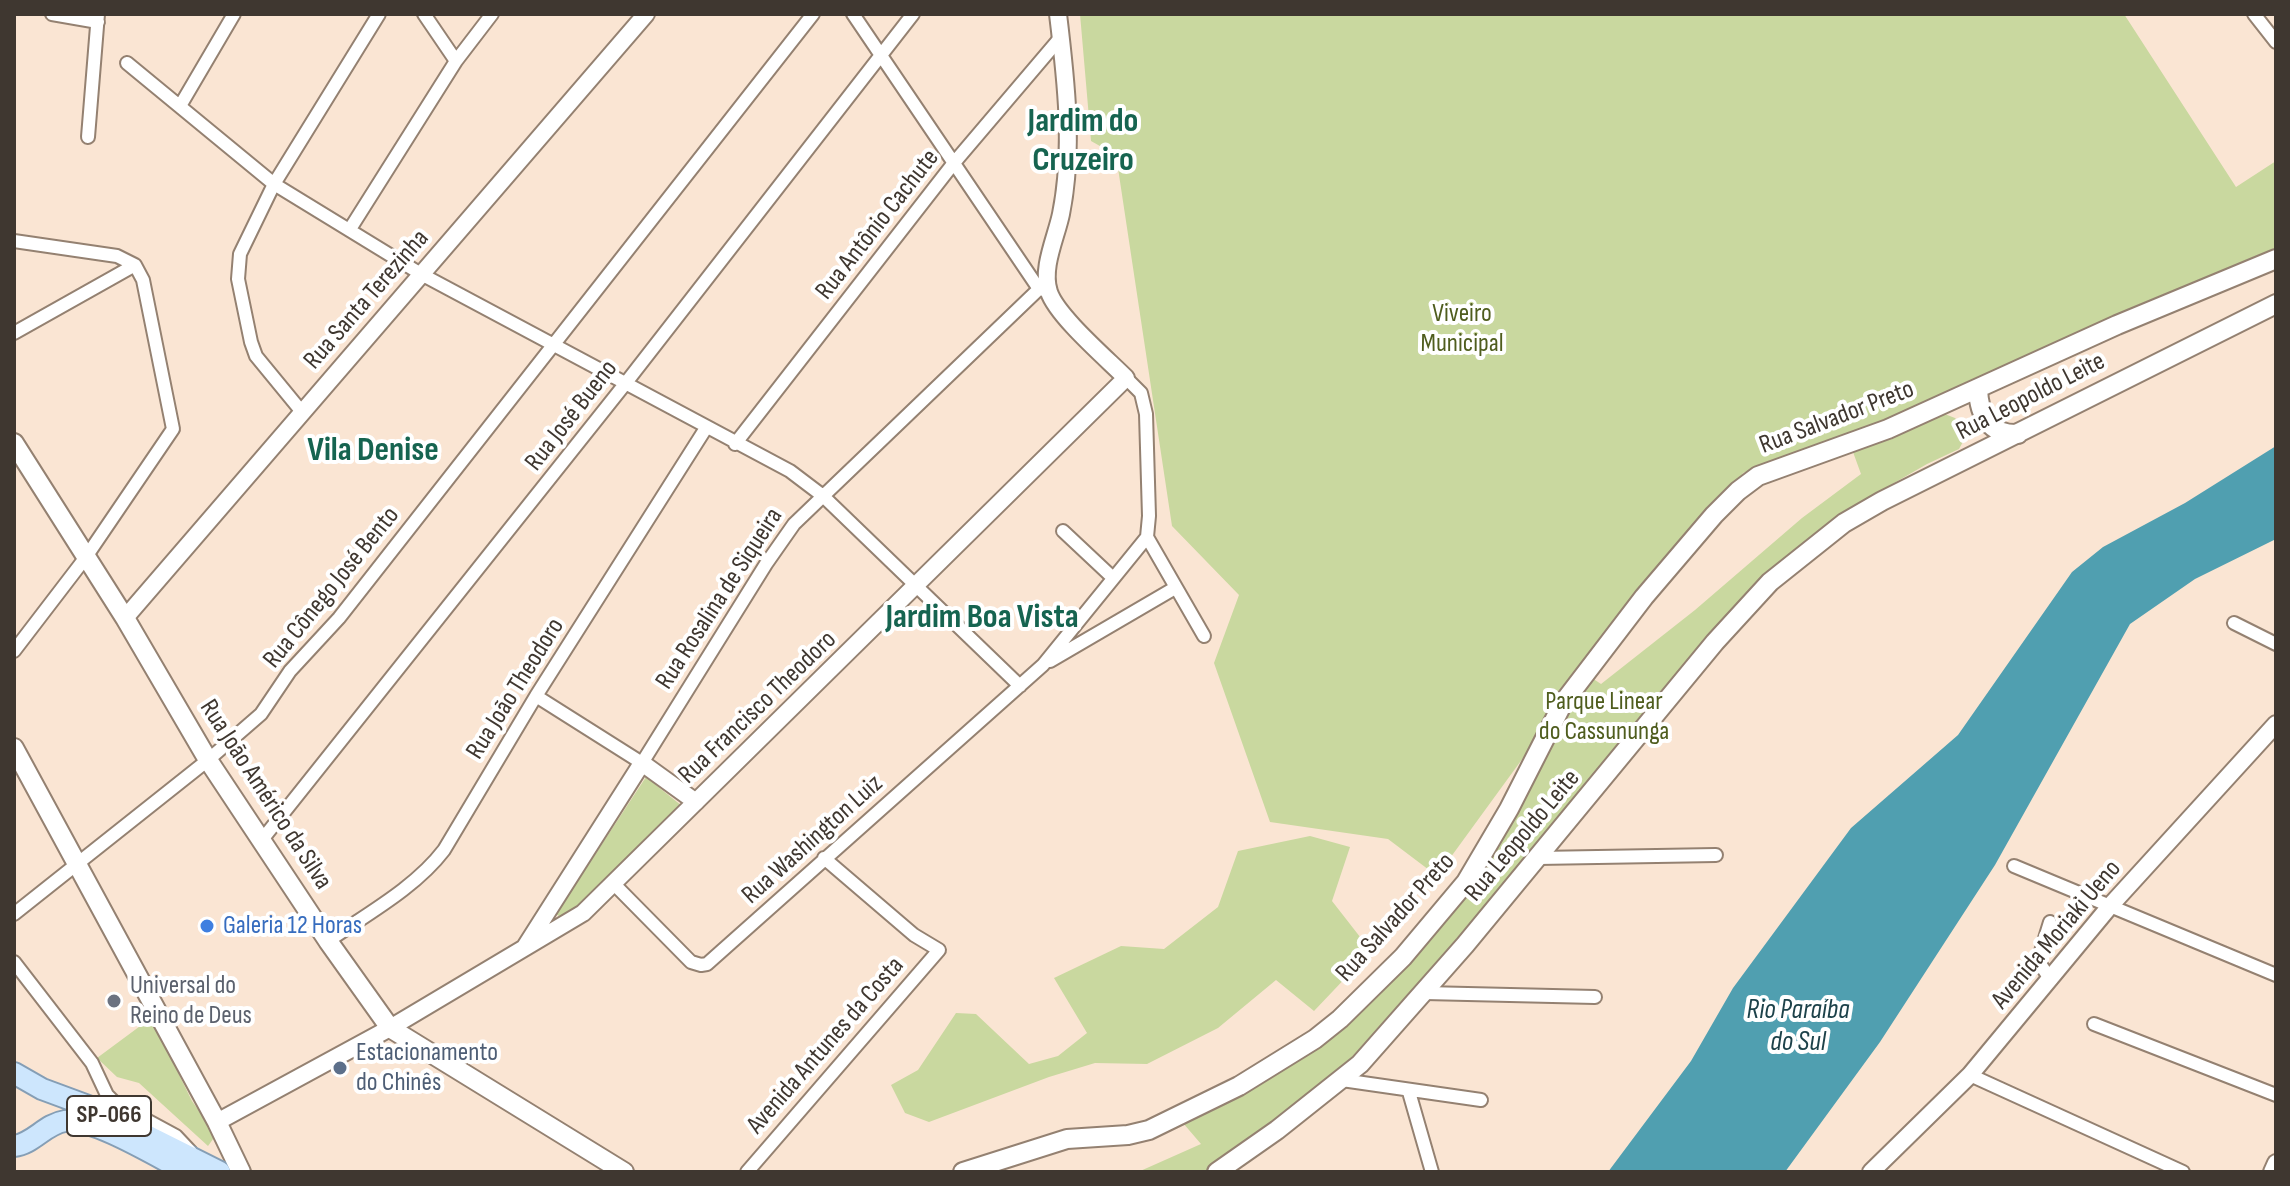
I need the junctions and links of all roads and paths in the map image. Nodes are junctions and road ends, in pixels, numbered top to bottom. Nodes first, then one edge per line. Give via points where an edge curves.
1 (52, 14) edge
2 (234, 14) edge
3 (379, 14) edge
4 (424, 14) edge
5 (492, 14) edge
6 (813, 14) edge
7 (853, 14) edge
8 (913, 14) edge
9 (1058, 14) edge
10 (2254, 14) edge
11 (642, 16) edge
12 (98, 18) edge
13 (1061, 37) junction
14 (2276, 42) edge
15 (881, 55) junction
16 (456, 61) junction
17 (127, 63) dead end
18 (180, 106) junction
19 (88, 137) dead end
20 (953, 164) junction
21 (274, 184) junction
22 (350, 229) junction
23 (14, 241) edge
24 (2276, 259) edge
25 (135, 265) junction
26 (421, 274) junction
27 (1043, 290) junction
28 (2276, 304) edge
29 (14, 333) edge
30 (554, 346) junction
31 (1126, 378) junction
32 (625, 384) junction
33 (1971, 392) junction
34 (302, 412) junction
35 (706, 428) junction
36 (1991, 441) junction
37 (14, 443) edge
38 (735, 444) junction
39 (823, 496) junction
40 (1063, 531) dead end
41 (1147, 537) junction
42 (86, 557) junction
43 (1112, 577) junction
44 (916, 587) junction
45 (1175, 588) junction
46 (125, 618) junction
47 (2234, 623) dead end
48 (1204, 636) dead end
49 (2276, 644) edge
50 (14, 651) edge
51 (1043, 665) junction
52 (1020, 686) junction
53 (536, 696) junction
54 (2276, 725) edge
55 (14, 748) edge
56 (208, 760) junction
57 (642, 763) junction
58 (696, 802) junction
59 (261, 841) junction
60 (1716, 855) dead end
61 (824, 858) junction
62 (1538, 858) junction
63 (77, 862) junction
64 (2014, 866) dead end
65 (614, 884) junction
66 (2110, 906) junction
67 (14, 914) edge
68 (2050, 922) dead end
69 (328, 941) junction
70 (522, 951) junction
71 (14, 962) edge
72 (2276, 975) edge
73 (2051, 980) junction
74 (1425, 993) junction
75 (1595, 997) dead end
76 (2094, 1024) dead end
77 (390, 1028) junction
78 (92, 1063) junction
79 (14, 1073) edge
80 (1970, 1075) junction
81 (1342, 1080) junction
82 (1409, 1092) junction
83 (2276, 1095) edge
84 (1481, 1100) dead end
85 (88, 1106) junction
86 (217, 1122) junction
87 (14, 1146) edge
88 (2276, 1163) edge
89 (203, 1170) edge
90 (1221, 1171) edge
91 (241, 1172) edge
92 (624, 1172) edge
93 (747, 1172) edge
94 (963, 1172) edge
95 (1432, 1172) edge
96 (1871, 1172) edge
97 (2183, 1172) edge
98 (2272, 1172) edge

1 - 12 street
2 - 18 street
3 - 21 street
4 - 16 street
5 - 16 street
6 - 30 street, Rua Cônego José Bento
7 - 15 street
8 - 15 street, Rua José Bueno
9 - 13 street
10 - 14 street
11 - 26 street, Rua Santa Terezinha
12 - 19 street
13 - 20 street, Rua Antônio Cachute
13 - 27 street via 1068,150 1061,213
15 - 20 street
15 - 32 street, Rua José Bueno
16 - 22 street
17 - 18 street
18 - 21 street
20 - 27 street
20 - 38 street, Rua Antônio Cachute
21 - 22 street
21 - 34 street via 240,254 238,279 256,356
22 - 26 street
23 - 25 street via 117,256
24 - 33 main road, Rua Salvador Preto
25 - 29 street
25 - 42 street via 143,280 173,429
26 - 30 street
26 - 34 street, Rua Santa Terezinha
27 - 31 street
27 - 39 street, Rua Rosalina de Siqueira
28 - 36 main road, Rua Leopoldo Leite via 2018,434
30 - 32 street
30 - 56 street, Rua Cônego José Bento via 339,618 290,671 261,714
31 - 41 street via 1141,393 1146,414
31 - 44 street, Rua Francisco Theodoro
32 - 35 street
32 - 59 street, Rua José Bueno
33 - 36 main road via 1981,405
33 - 94 main road, Rua Salvador Preto via 1851,444 1758,476 1731,498 1578,680 1466,882 1403,957 1315,1039 1239,1086 1149,1130 1067,1139
34 - 46 street, Rua Santa Terezinha
35 - 38 street
35 - 53 street, Rua João Theodoro
36 - 62 main road, Rua Leopoldo Leite via 1844,523 1770,582
37 - 42 main road, Rua João Américo da Silva
38 - 39 street via 790,471
39 - 44 street
39 - 57 street, Rua Rosalina de Siqueira via 779,544
40 - 43 street
41 - 43 street, Rua Washington Luiz
41 - 45 street
42 - 46 main road, Rua João Américo da Silva
42 - 50 street
43 - 51 street, Rua Washington Luiz
44 - 52 street
44 - 58 street, Rua Francisco Theodoro
45 - 48 street
45 - 51 street, Rua Washington Luiz
46 - 56 main road, Rua João Américo da Silva
47 - 49 street
51 - 52 street, Rua Washington Luiz
52 - 61 street, Rua Washington Luiz
53 - 57 street
53 - 69 street, Rua João Theodoro via 432,865
54 - 66 street, Avenida Moriaki Ueno
55 - 63 main road
56 - 59 main road, Rua João Américo da Silva
56 - 63 street, Rua Cônego José Bento
57 - 58 street
57 - 70 street, Rua Rosalina de Siqueira
58 - 65 street, Rua Francisco Theodoro
59 - 69 main road, Rua João Américo da Silva
60 - 62 street
61 - 65 street, Rua Washington Luiz via 712,961 701,965 691,962
61 - 93 street, Avenida Antunes da Costa via 939,950
62 - 74 main road, Rua Leopoldo Leite
63 - 67 street, Rua Cônego José Bento
63 - 86 main road
64 - 66 street
65 - 70 street, Rua Francisco Theodoro via 583,913
66 - 72 street
66 - 73 street, Avenida Moriaki Ueno
68 - 73 street via 2038,961
69 - 77 main road, Rua João Américo da Silva
70 - 77 street, Rua Francisco Theodoro
71 - 78 street
73 - 80 street, Avenida Moriaki Ueno
74 - 75 street
74 - 81 main road, Rua Leopoldo Leite
76 - 83 street
77 - 86 street, Rua Francisco Theodoro
77 - 92 main road, Rua João Américo da Silva
78 - 85 street via 96,1079
78 - 89 street via 115,1103 176,1136
79 - 85 main road, SP-066
80 - 96 street, Avenida Moriaki Ueno
80 - 97 street
81 - 82 street
81 - 90 main road, Rua Leopoldo Leite
82 - 84 street
82 - 95 street
85 - 89 main road, SP-066
86 - 91 main road
87 - 89 main road via 54,1124 79,1121
88 - 98 street

